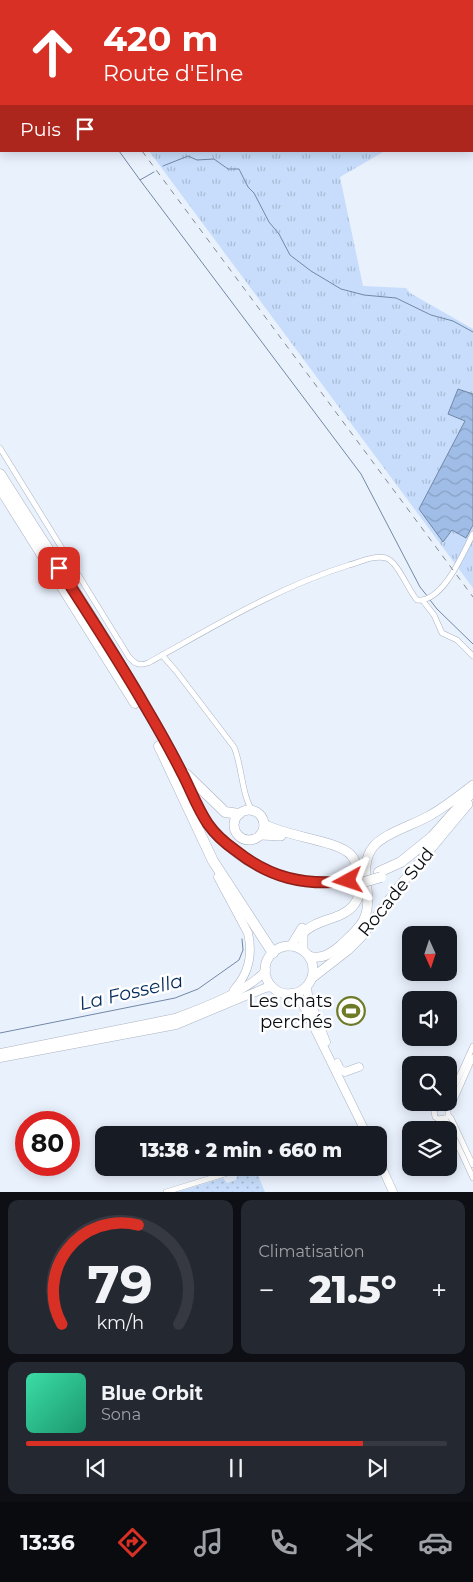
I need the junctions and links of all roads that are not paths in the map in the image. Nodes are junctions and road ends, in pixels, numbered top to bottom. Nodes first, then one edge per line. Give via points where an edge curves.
1 (0, 448) edge
2 (0, 474) edge
3 (0, 490) edge
4 (473, 534) edge
5 (424, 600) junction
6 (162, 655) junction
7 (473, 656) edge
8 (146, 708) junction
9 (473, 785) edge
10 (180, 790) junction
11 (473, 792) edge
12 (473, 798) edge
13 (246, 812) junction
14 (264, 824) junction
15 (449, 826) junction
16 (261, 834) junction
17 (213, 861) junction
18 (380, 875) junction
19 (348, 884) junction
20 (292, 946) junction
21 (273, 953) junction
22 (306, 953) junction
23 (266, 970) junction
24 (310, 982) junction
25 (274, 988) junction
26 (292, 993) junction
27 (230, 994) junction
28 (320, 1024) junction
29 (473, 1046) edge
30 (0, 1053) edge
31 (0, 1058) edge
32 (473, 1058) edge
33 (359, 1067) dead end
34 (338, 1075) junction
35 (457, 1081) edge
36 (457, 1094) edge
37 (446, 1111) edge
38 (447, 1111) edge
39 (362, 1126) edge
40 (473, 1166) edge
41 (218, 1176) edge
42 (386, 1176) edge
43 (473, 1178) edge
44 (166, 1192) edge
45 (393, 1192) edge

1 - 6 street via 129,657 139,665
2 - 8 highway
3 - 10 highway via 138,707
4 - 5 street via 441,590
5 - 6 street via 417,600 412,594 392,561 372,558 304,581
5 - 7 street via 442,633 457,640
6 - 13 street via 234,747 249,806
8 - 13 highway via 186,774 225,812
8 - 19 highway via 199,810 227,844 267,872 304,882
9 - 22 main road, Rocade Sud via 431,815 379,840 365,864 368,898 364,920 356,931 323,957 316,959
10 - 17 highway
10 - 19 highway via 216,842 254,871 303,887 323,889
11 - 18 highway via 432,837
12 - 15 main road, Rocade Sud
13 - 14 main road via 258,813
13 - 16 main road via 234,822 239,836 252,840
14 - 16 main road
14 - 22 main road via 274,830 344,849 358,870 360,890 355,904 349,910 309,926 303,933
15 - 18 highway via 403,866
15 - 24 main road, Rocade Sud via 362,936
16 - 20 main road via 287,837 340,852 353,867 355,883 351,900 346,906 309,922
17 - 21 highway
17 - 27 main road via 250,941 247,972
18 - 19 highway
20 - 21 main road via 281,947
20 - 22 main road
21 - 23 main road
22 - 24 main road via 313,967
23 - 25 main road
23 - 27 main road via 259,979
24 - 26 main road
24 - 28 main road via 308,995
25 - 26 main road
25 - 31 main road via 265,988 176,1025
26 - 34 main road via 301,1001
27 - 30 main road via 175,1018
28 - 33 main road via 340,1069 348,1072
28 - 34 main road
29 - 35 street
32 - 36 street
34 - 39 main road
37 - 43 street
38 - 40 street
41 - 44 street
42 - 45 main road

